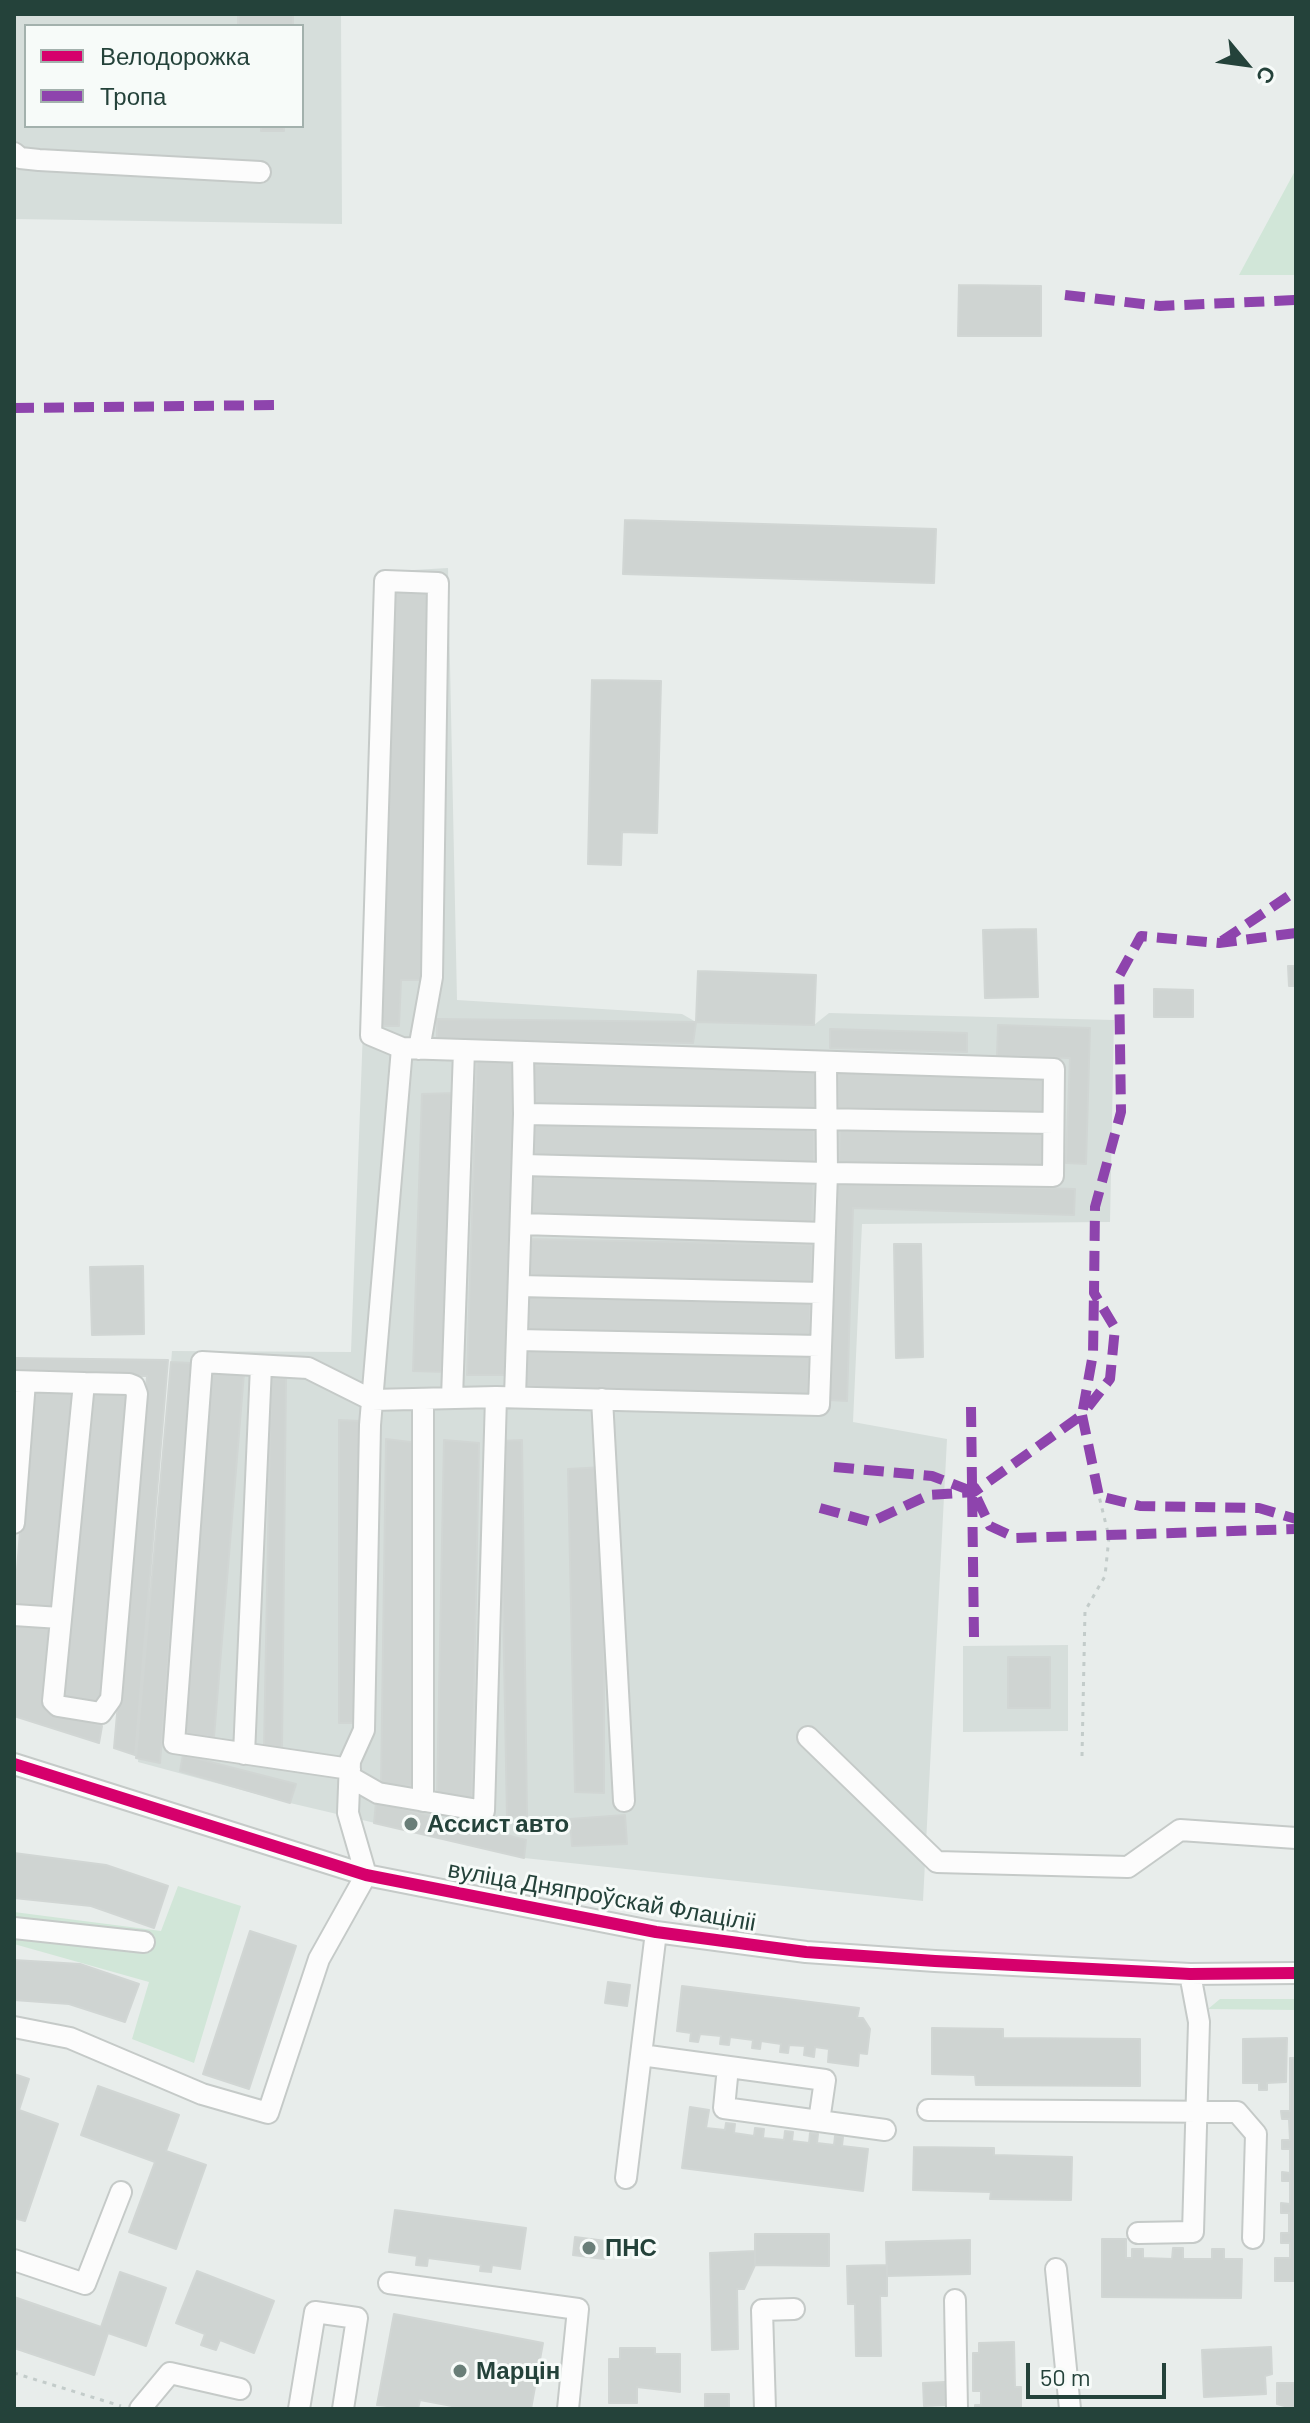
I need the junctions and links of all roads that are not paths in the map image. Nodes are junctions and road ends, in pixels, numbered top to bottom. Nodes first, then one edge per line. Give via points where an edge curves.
1 (14, 153) edge
2 (260, 172) dead end
3 (410, 1049) junction
4 (464, 1050) junction
5 (523, 1052) junction
6 (826, 1062) junction
7 (524, 1114) junction
8 (826, 1120) junction
9 (1053, 1123) junction
10 (523, 1165) junction
11 (827, 1173) junction
12 (521, 1224) junction
13 (825, 1233) junction
14 (519, 1286) junction
15 (822, 1293) junction
16 (517, 1340) junction
17 (820, 1346) junction
18 (261, 1366) junction
19 (19, 1382) edge
20 (84, 1383) junction
21 (506, 1397) junction
22 (452, 1398) junction
23 (423, 1399) junction
24 (602, 1399) junction
25 (372, 1400) junction
26 (17, 1439) edge
27 (15, 1492) edge
28 (14, 1523) edge
29 (14, 1615) edge
30 (60, 1618) junction
31 (808, 1737) dead end
32 (244, 1754) junction
33 (14, 1764) edge
34 (350, 1773) junction
35 (423, 1801) junction
36 (624, 1801) dead end
37 (1296, 1838) edge
38 (366, 1875) junction
39 (14, 1928) edge
40 (656, 1932) junction
41 (144, 1942) dead end
42 (1296, 1973) edge
43 (1190, 1974) junction
44 (14, 2027) edge
45 (641, 2055) junction
46 (728, 2067) junction
47 (928, 2110) dead end
48 (1195, 2111) junction
49 (819, 2121) junction
50 (885, 2130) dead end
51 (626, 2178) dead end
52 (121, 2192) dead end
53 (1138, 2233) dead end
54 (1253, 2238) dead end
55 (14, 2260) edge
56 (1056, 2269) dead end
57 (389, 2283) dead end
58 (955, 2300) dead end
59 (794, 2309) dead end
60 (240, 2389) dead end
61 (140, 2409) edge
62 (299, 2409) edge
63 (343, 2409) edge
64 (568, 2409) edge
65 (765, 2409) edge
66 (957, 2409) edge
67 (1070, 2409) edge

1 - 2 street via 39,160
3 - 3 street via 432,977 438,583 385,581 371,1035
3 - 4 street
3 - 25 street
4 - 5 street
4 - 22 street
5 - 6 street
5 - 7 street
6 - 8 street
6 - 9 street via 1054,1069
7 - 8 street
7 - 10 street
8 - 9 street
8 - 11 street
9 - 11 street via 1053,1176
10 - 11 street
10 - 12 street
11 - 13 street
12 - 13 street
12 - 14 street
13 - 15 street
14 - 15 street
14 - 16 street
15 - 17 street
16 - 17 street
16 - 21 street
17 - 24 street via 819,1405
18 - 25 street via 308,1368
18 - 32 street
18 - 32 street via 202,1362 174,1743
19 - 20 street
19 - 26 street
20 - 30 street
20 - 30 street via 129,1384 137,1394 111,1699 101,1713 53,1701
21 - 22 street
21 - 24 street
21 - 35 street via 484,1811
22 - 23 street
23 - 25 street
23 - 35 street
24 - 36 street
25 - 34 street via 364,1730
26 - 27 street
27 - 28 street
29 - 30 street
31 - 37 street via 937,1862 1128,1867 1180,1830
32 - 34 street
33 - 38 street, вуліца Дняпроўскай Флаціліі
34 - 35 street via 378,1793
34 - 38 street via 348,1813
38 - 40 street, вуліца Дняпроўскай Флаціліі
38 - 44 street via 319,1959 268,2113 202,2094 70,2038
39 - 41 street
40 - 43 street, вуліца Дняпроўскай Флаціліі via 806,1952
40 - 45 street
42 - 43 street, вуліца Дняпроўскай Флаціліі
43 - 48 street via 1199,2022
45 - 46 street
45 - 51 street
46 - 49 street via 724,2108
46 - 49 street via 825,2080
47 - 48 street
48 - 53 street via 1193,2232
48 - 54 street via 1237,2112 1256,2134
49 - 50 street
52 - 55 street via 85,2284
56 - 67 street
57 - 64 street via 578,2309
58 - 66 street
59 - 65 street via 762,2310
60 - 61 street via 170,2373
62 - 63 street via 315,2312 357,2318

